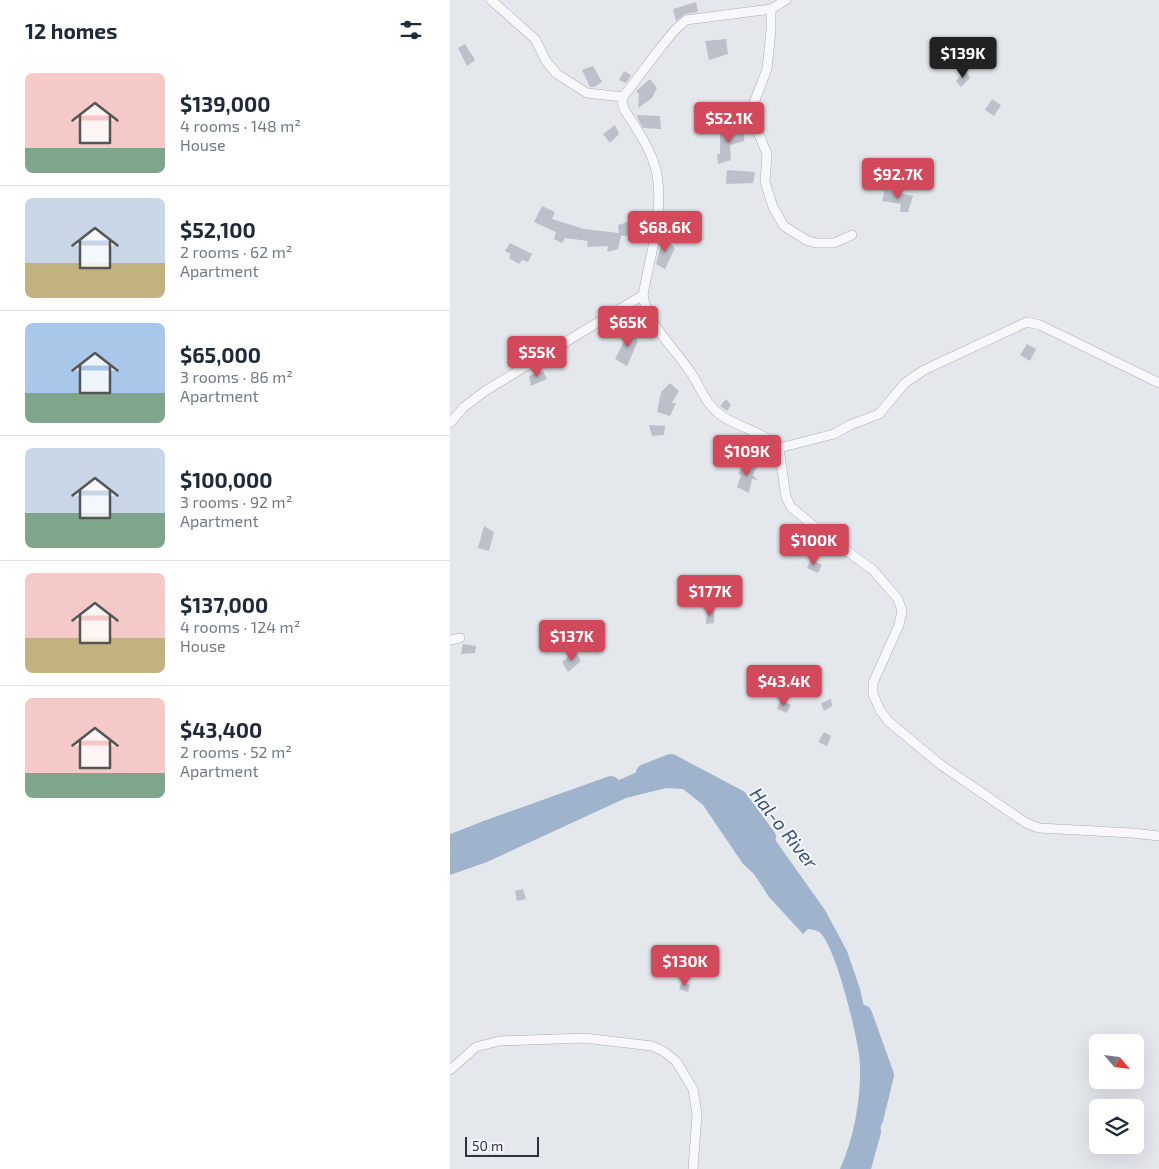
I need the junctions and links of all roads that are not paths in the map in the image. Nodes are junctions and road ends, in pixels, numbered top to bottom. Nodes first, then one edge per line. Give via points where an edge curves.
1 (491, 0) edge
2 (786, 0) edge
3 (771, 9) junction
4 (623, 97) junction
5 (852, 234) dead end
6 (643, 295) junction
7 (1159, 383) edge
8 (450, 423) edge
9 (779, 448) junction
10 (460, 638) dead end
11 (450, 640) edge
12 (1159, 836) edge
13 (450, 1070) edge
14 (693, 1169) edge

1 - 4 street via 535,39 556,74 588,93
2 - 3 street
3 - 4 street via 686,20
3 - 5 street via 767,69 752,108 753,120 767,154 765,182 773,207 784,226 816,244 834,243
4 - 6 street via 624,109 646,143 656,170 659,217
6 - 8 street via 486,390
6 - 9 street via 644,307 692,374 704,398 722,416
7 - 9 street via 1040,325 1027,322 924,370 905,383 879,414 834,434
9 - 12 street via 790,507 874,570 898,599 902,611 899,625 874,683 873,694 888,721 941,765 1026,823 1039,828
10 - 11 street
13 - 14 street via 476,1047 499,1041 584,1038 652,1046 676,1061 692,1089 697,1114

